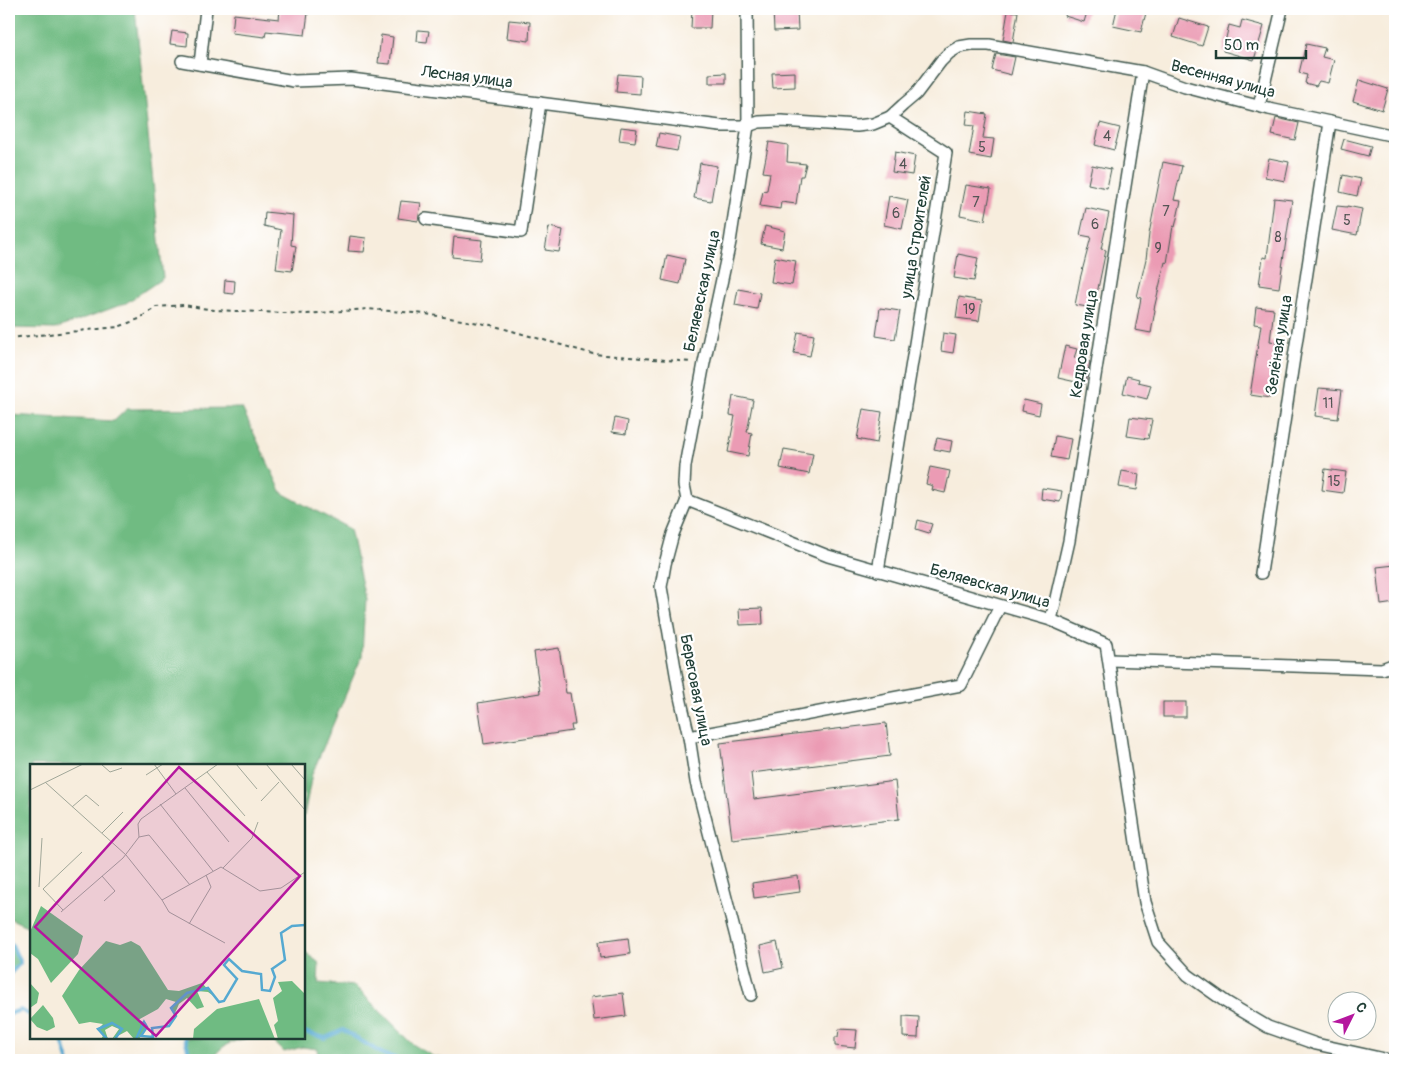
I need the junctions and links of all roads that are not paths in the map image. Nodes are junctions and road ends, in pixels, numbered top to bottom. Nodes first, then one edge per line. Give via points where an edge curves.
1 (206, 9) edge
2 (747, 9) edge
3 (1282, 9) edge
4 (182, 61) dead end
5 (200, 64) junction
6 (1143, 72) junction
7 (540, 103) junction
8 (1259, 106) junction
9 (890, 116) junction
10 (748, 120) junction
11 (1330, 122) junction
12 (1395, 136) edge
13 (426, 219) dead end
14 (687, 500) junction
15 (878, 571) junction
16 (1261, 573) dead end
17 (1000, 606) junction
18 (1051, 620) junction
19 (1109, 660) junction
20 (1395, 664) edge
21 (689, 737) junction
22 (751, 995) dead end
23 (1389, 1060) edge

1 - 5 street
2 - 10 street, Беляевская улица
3 - 8 street
4 - 5 street, Лесная улица
5 - 7 street, Лесная улица via 294,81 351,79
6 - 8 street, Весенняя улица via 1185,87
6 - 9 street, Весенняя улица via 989,45 970,45 959,47 941,61 916,94
6 - 18 street, Кедровая улица via 1069,541
7 - 10 street, Лесная улица via 720,126
7 - 13 street via 521,232
8 - 11 street, Весенняя улица
9 - 10 street, Лесная улица via 873,124 857,126
9 - 15 street, улица Строителей via 946,154
10 - 14 street, Беляевская улица via 730,242 685,466
11 - 12 street, Весенняя улица
11 - 16 street, Зелёная улица
14 - 15 street, Беляевская улица via 828,556
14 - 21 street, Береговая улица via 673,534 661,587
15 - 17 street, Беляевская улица
17 - 18 street, Беляевская улица
17 - 21 street via 961,685
18 - 19 street, Беляевская улица via 1106,644
19 - 20 street via 1382,669
19 - 23 street, Беляевская улица via 1145,902 1158,942 1188,975 1268,1027 1316,1044
21 - 22 street, Береговая улица via 704,818

